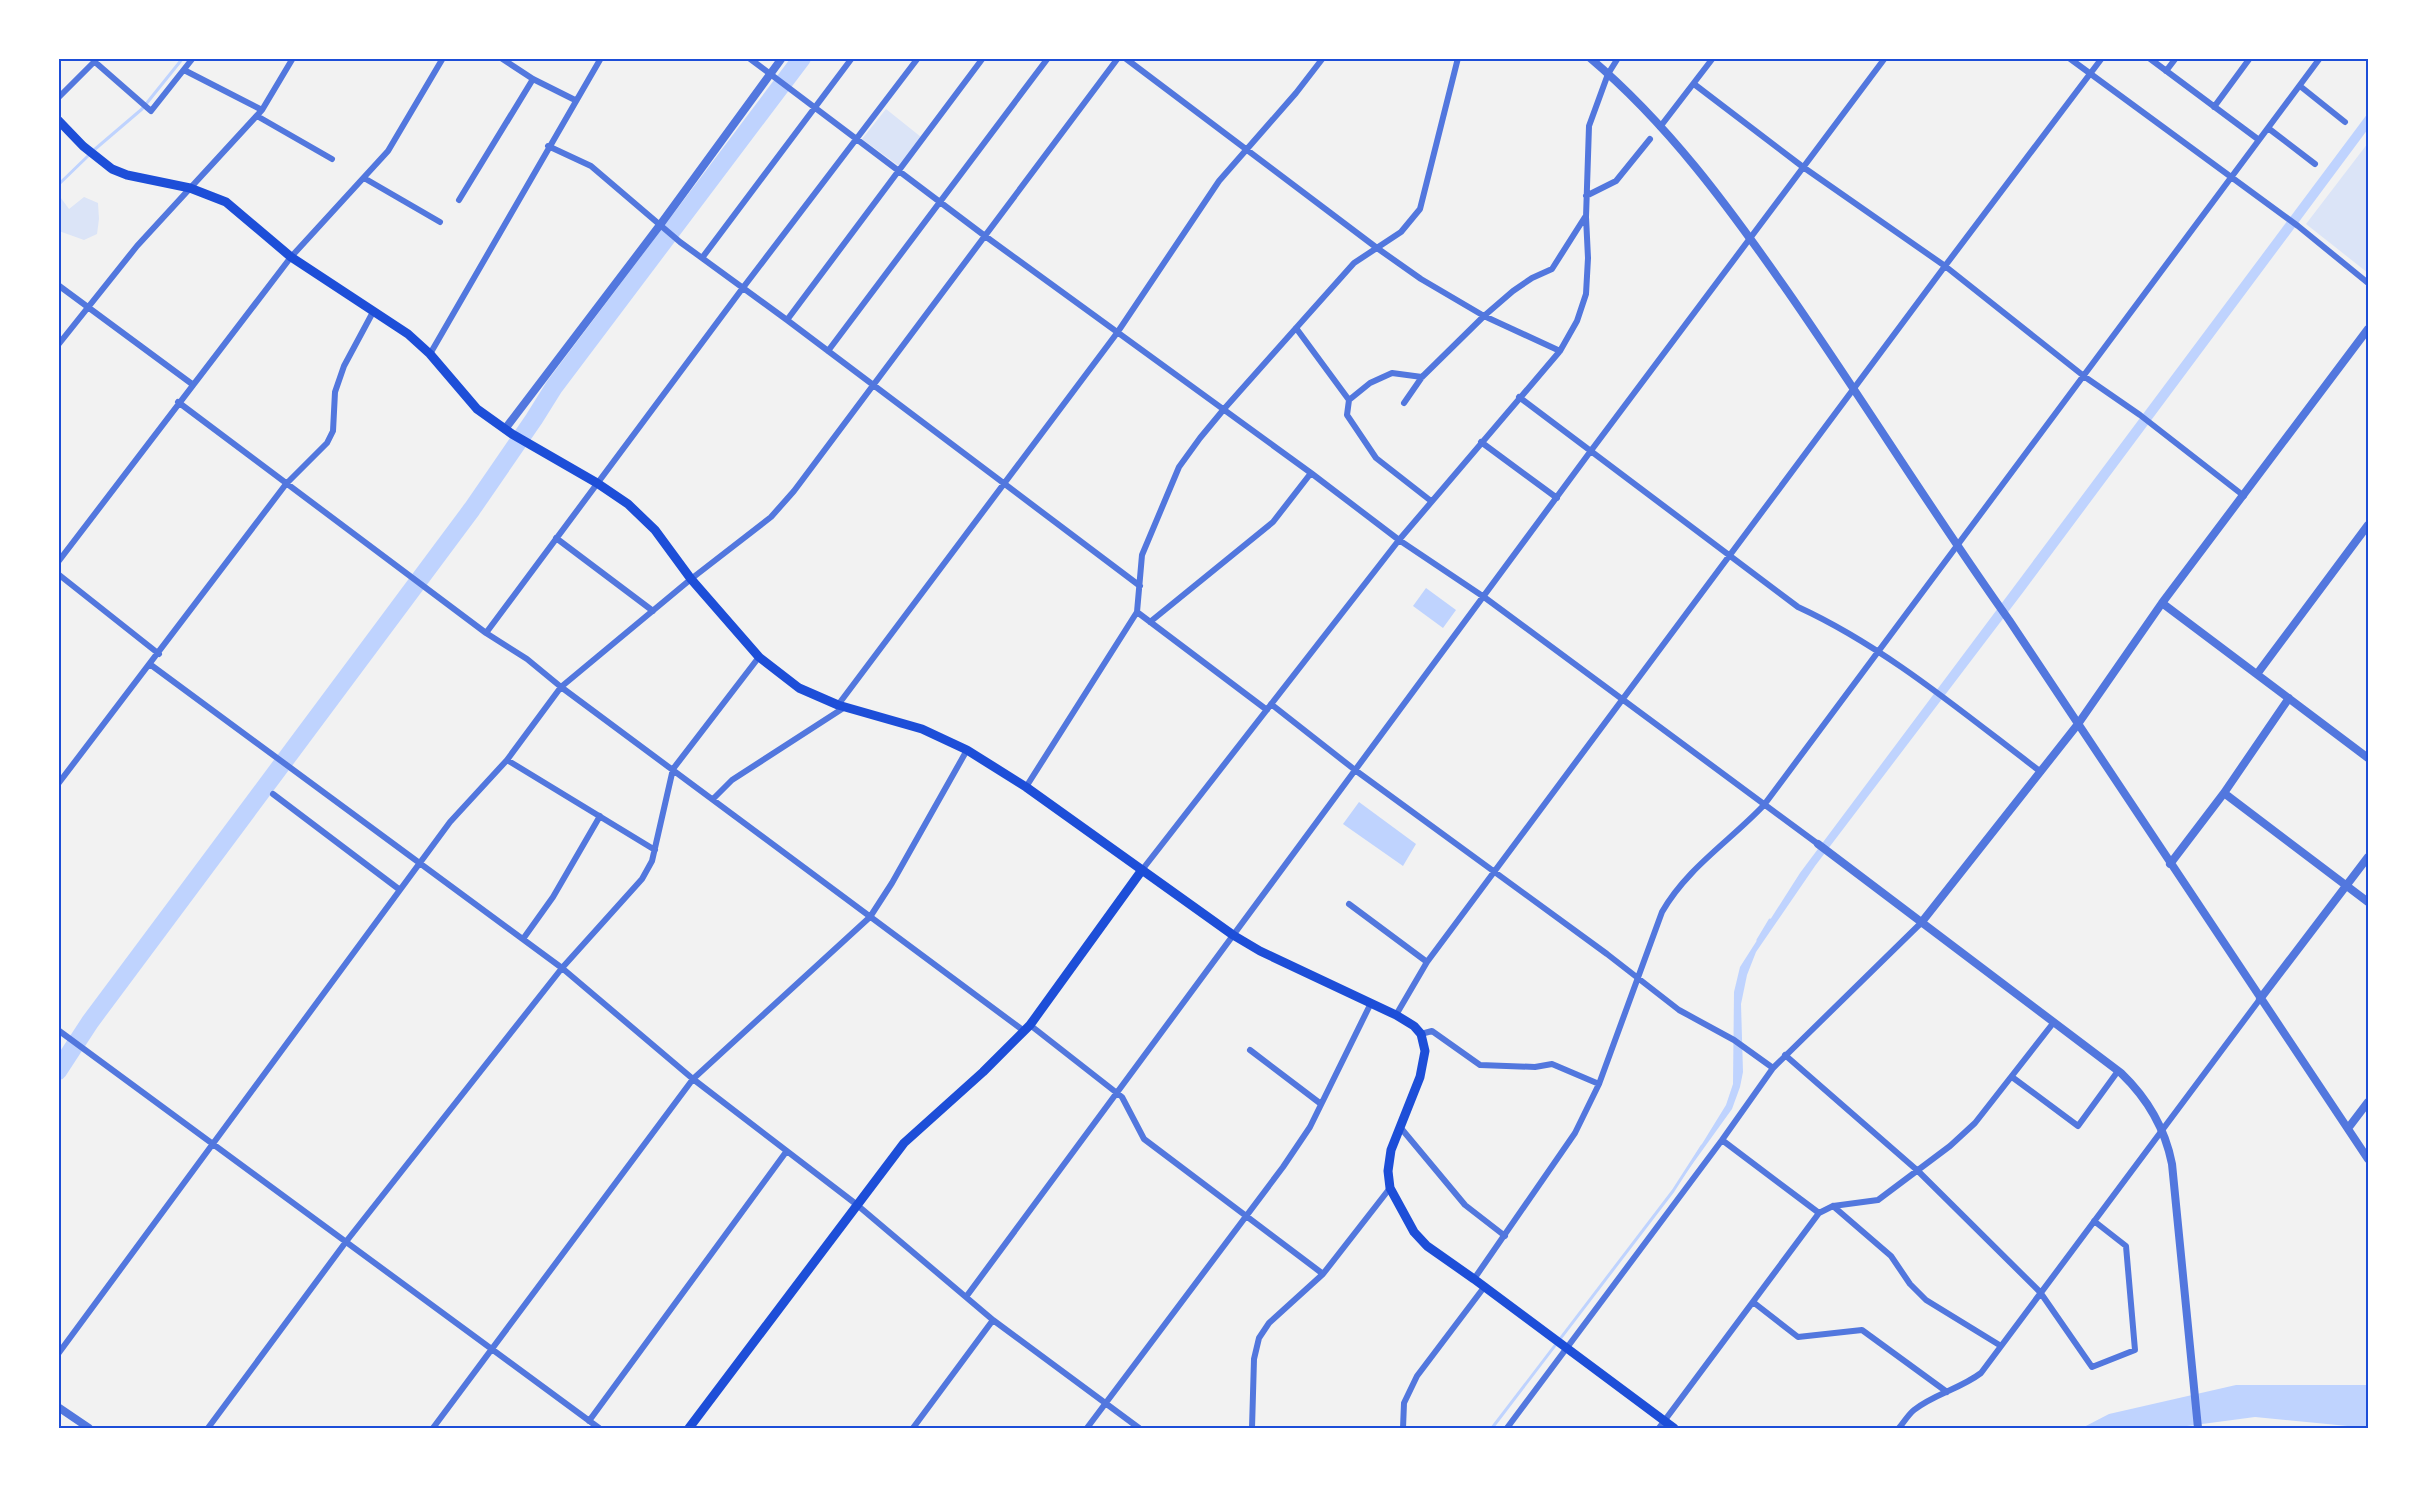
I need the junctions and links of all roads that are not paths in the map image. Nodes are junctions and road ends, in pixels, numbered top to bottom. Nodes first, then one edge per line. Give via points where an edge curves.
1 (193, 58) edge
2 (293, 58) edge
3 (443, 58) edge
4 (501, 58) edge
5 (601, 58) edge
6 (749, 58) edge
7 (782, 58) edge
8 (852, 58) edge
9 (918, 58) edge
10 (983, 58) edge
11 (1048, 58) edge
12 (1118, 58) edge
13 (1125, 58) edge
14 (1323, 58) edge
15 (1458, 58) edge
16 (1590, 58) edge
17 (1618, 58) edge
18 (1713, 58) edge
19 (1885, 58) edge
20 (2069, 58) edge
21 (2103, 58) edge
22 (2149, 58) edge
23 (2176, 58) edge
24 (2250, 58) edge
25 (2320, 58) edge
26 (97, 60) edge
27 (184, 70) junction
28 (2166, 71) junction
29 (770, 74) junction
30 (1608, 74) junction
31 (2090, 75) junction
32 (533, 78) junction
33 (1694, 84) junction
34 (2300, 86) junction
35 (58, 98) edge
36 (575, 100) junction
37 (2214, 107) junction
38 (815, 108) junction
39 (262, 110) junction
40 (257, 116) junction
41 (58, 120) edge
42 (2345, 122) dead end
43 (1660, 127) junction
44 (2268, 128) junction
45 (1650, 139) dead end
46 (857, 140) junction
47 (2259, 140) junction
48 (548, 146) junction
49 (1246, 149) junction
50 (332, 159) dead end
51 (2315, 164) dead end
52 (1803, 167) junction
53 (899, 171) junction
54 (364, 178) junction
55 (2231, 178) junction
56 (189, 188) junction
57 (1586, 196) junction
58 (459, 200) dead end
59 (940, 202) junction
60 (1586, 217) junction
61 (440, 222) dead end
62 (663, 228) junction
63 (986, 236) junction
64 (1751, 239) junction
65 (1377, 248) junction
66 (291, 257) junction
67 (702, 258) junction
68 (1945, 266) junction
69 (2368, 283) edge
70 (58, 285) edge
71 (742, 289) junction
72 (88, 306) junction
73 (373, 312) junction
74 (1484, 316) junction
75 (787, 320) junction
76 (1296, 328) junction
77 (2368, 329) edge
78 (1117, 333) junction
79 (58, 345) edge
80 (828, 351) junction
81 (1560, 351) junction
82 (430, 354) junction
83 (1422, 377) junction
84 (2085, 377) junction
85 (192, 384) junction
86 (873, 385) junction
87 (1854, 387) junction
88 (1519, 397) junction
89 (1349, 400) junction
90 (178, 402) junction
91 (1404, 403) dead end
92 (1224, 409) junction
93 (509, 432) junction
94 (1481, 442) junction
95 (1590, 452) junction
96 (1311, 473) junction
97 (597, 483) junction
98 (286, 484) junction
99 (1004, 484) junction
100 (2244, 496) junction
101 (1557, 498) junction
102 (1431, 501) junction
103 (2368, 525) edge
104 (556, 538) junction
105 (1399, 540) junction
106 (1958, 548) junction
107 (1730, 557) junction
108 (58, 562) edge
109 (58, 574) edge
110 (691, 579) junction
111 (1140, 586) junction
112 (1484, 597) junction
113 (2162, 603) junction
114 (653, 610) junction
115 (1137, 612) junction
116 (1150, 622) junction
117 (486, 633) junction
118 (1878, 651) junction
119 (159, 654) junction
120 (759, 657) junction
121 (151, 665) junction
122 (2257, 674) junction
123 (561, 687) junction
124 (2289, 698) junction
125 (1622, 699) junction
126 (842, 706) junction
127 (1269, 707) junction
128 (2078, 724) junction
129 (966, 750) junction
130 (2368, 758) edge
131 (507, 760) junction
132 (673, 770) junction
133 (1355, 770) junction
134 (2041, 772) junction
135 (58, 784) edge
136 (1026, 787) junction
137 (2224, 793) junction
138 (273, 794) dead end
139 (713, 799) junction
140 (1764, 805) junction
141 (600, 816) junction
142 (1818, 844) joint
143 (655, 850) junction
144 (2368, 856) edge
145 (420, 863) junction
146 (2170, 864) junction
147 (1143, 870) junction
148 (1494, 873) junction
149 (2345, 885) junction
150 (400, 890) junction
151 (2368, 902) edge
152 (1349, 904) dead end
153 (870, 917) junction
154 (1921, 923) junction
155 (1233, 935) junction
156 (523, 939) junction
157 (1427, 962) junction
158 (562, 968) junction
159 (1636, 979) junction
160 (2260, 999) junction
161 (1371, 1003) junction
162 (1396, 1015) junction
163 (2054, 1022) junction
164 (1027, 1028) junction
165 (58, 1030) edge
166 (1421, 1034) junction
167 (1250, 1050) dead end
168 (1785, 1056) junction
169 (1773, 1068) junction
170 (2118, 1071) junction
171 (2012, 1077) junction
172 (693, 1079) junction
173 (1599, 1084) junction
174 (1118, 1093) junction
175 (2368, 1102) edge
176 (1321, 1104) junction
177 (2349, 1127) junction
178 (1400, 1128) junction
179 (2162, 1131) junction
180 (1722, 1140) junction
181 (213, 1146) junction
182 (786, 1152) junction
183 (2368, 1160) edge
184 (1918, 1171) junction
185 (1390, 1188) junction
186 (856, 1204) junction
187 (1833, 1206) junction
188 (1819, 1213) junction
189 (1246, 1217) junction
190 (2094, 1221) junction
191 (1505, 1236) junction
192 (345, 1243) junction
193 (1323, 1274) junction
194 (1474, 1279) junction
195 (1485, 1286) junction
196 (2040, 1292) junction
197 (966, 1297) junction
198 (1753, 1302) junction
199 (993, 1320) junction
200 (2001, 1346) junction
201 (1567, 1348) junction
202 (491, 1351) junction
203 (58, 1354) edge
204 (1947, 1392) junction
205 (1106, 1404) junction
206 (58, 1407) edge
207 (589, 1421) junction
208 (1662, 1425) edge
209 (89, 1428) edge
210 (208, 1428) edge
211 (434, 1428) edge
212 (599, 1428) edge
213 (689, 1428) edge
214 (913, 1428) edge
215 (1087, 1428) edge
216 (1139, 1428) edge
217 (1252, 1428) edge
218 (1403, 1428) edge
219 (1507, 1428) edge
220 (1674, 1428) edge
221 (1899, 1428) edge
222 (2198, 1428) edge

1 - 27 street
2 - 39 street
3 - 54 street via 388,151
4 - 32 street
5 - 36 street
6 - 29 street
7 - 29 street
8 - 38 street
9 - 46 street
10 - 53 street
11 - 59 street
12 - 63 street
13 - 49 street
14 - 49 street
15 - 65 street via 1420,209 1401,232
16 - 30 street
17 - 30 street
18 - 33 street
19 - 52 street
20 - 31 street
21 - 31 street
22 - 28 street
23 - 28 street
24 - 37 street
25 - 34 street
26 - 27 street via 151,111
26 - 35 street
27 - 39 street
28 - 37 street
29 - 38 street
29 - 62 street
30 - 43 street
30 - 57 street via 1589,126
31 - 55 street
31 - 68 street
32 - 36 street
32 - 58 street
33 - 43 street
33 - 52 street
34 - 42 street
34 - 44 street
36 - 48 street
37 - 47 street
38 - 46 street
38 - 67 street
39 - 40 street
40 - 50 street
40 - 56 street
41 - 56 main road via 112,169
43 - 64 street via 1698,169
44 - 47 street
44 - 51 street
45 - 57 street via 1616,181
46 - 53 street
46 - 71 street
47 - 55 street
48 - 62 street via 591,166
48 - 82 street
49 - 65 street
49 - 78 street via 1219,181
52 - 64 street
52 - 68 street
53 - 59 street
53 - 75 street
54 - 61 street
54 - 66 street
55 - 69 street
55 - 84 street
56 - 66 main road via 226,202
56 - 72 street
57 - 60 street
59 - 63 street
59 - 80 street
60 - 74 street via 1552,269 1532,278
60 - 81 street via 1586,294 1577,321
62 - 67 street
62 - 93 street
63 - 78 street
63 - 86 street
64 - 87 street
64 - 95 street
65 - 74 street
65 - 76 street via 1354,263
66 - 73 main road
66 - 85 street
67 - 71 street
68 - 84 street
68 - 87 street
70 - 72 street
71 - 75 street
71 - 97 street
72 - 79 street
72 - 85 street
73 - 82 main road via 408,334
73 - 98 street via 344,366 335,393 333,431 327,443
74 - 81 street
74 - 83 street
75 - 80 street
76 - 89 street
76 - 92 street
77 - 100 street
78 - 92 street
78 - 99 street
80 - 86 street
81 - 88 street
82 - 93 main road via 477,409
83 - 89 street via 1392,373 1370,383
83 - 91 street
84 - 100 street
84 - 106 street
85 - 90 street
86 - 99 street
86 - 110 street via 771,517
87 - 106 street
87 - 107 street
88 - 94 street
88 - 95 street
89 - 102 street via 1347,415 1376,459
90 - 98 street
90 - 108 street
92 - 96 street
92 - 111 street via 1179,468 1142,555
93 - 97 main road
94 - 101 street
94 - 102 street
95 - 101 street
95 - 107 street
96 - 105 street
96 - 116 street via 1273,522
97 - 104 street
97 - 110 main road via 628,504 655,530
98 - 117 street
98 - 119 street
99 - 111 street
99 - 126 street
100 - 113 street
101 - 112 street
102 - 105 street
103 - 122 street
104 - 114 street
104 - 117 street
105 - 112 street
105 - 127 street
106 - 118 street
106 - 128 street
107 - 118 street via 1798,607
107 - 125 street
109 - 119 street
110 - 114 street
110 - 120 main road
111 - 115 street
112 - 125 street
112 - 133 street
113 - 122 street
113 - 128 street
114 - 123 street
115 - 116 street
115 - 136 street
116 - 127 street
117 - 123 street
118 - 134 street
118 - 140 street
119 - 121 street
120 - 126 main road via 799,688
120 - 132 street
121 - 135 street
121 - 145 street
122 - 124 street
123 - 131 street
123 - 132 street
124 - 130 street
124 - 137 street
125 - 140 street
125 - 148 street
126 - 129 main road via 922,729
126 - 139 street via 732,780
127 - 133 street
127 - 147 street
128 - 134 street
128 - 146 street
129 - 136 main road
129 - 153 street
131 - 141 street
131 - 145 street via 450,822
132 - 139 street
132 - 143 street
133 - 148 street
133 - 155 street
134 - 154 street
136 - 147 main road
137 - 146 street
137 - 149 street
138 - 150 street
139 - 153 street
140 - 142 street
140 - 159 street via 1673,893
141 - 143 street
141 - 156 street via 553,897
142 - 154 street
143 - 158 street via 642,879
144 - 149 street
145 - 150 street
145 - 156 street
146 - 160 street
147 - 155 main road
147 - 164 main road
148 - 157 street
148 - 159 street
149 - 151 street
149 - 160 street
150 - 181 street
152 - 157 street
153 - 164 street
153 - 172 street
154 - 163 street
154 - 168 street
155 - 161 main road
155 - 174 street
156 - 158 street
157 - 162 street
158 - 172 street
158 - 192 street
159 - 169 street
159 - 173 street
160 - 177 street
160 - 179 street
161 - 162 main road
161 - 176 street
162 - 166 main road
163 - 170 street
163 - 171 street
164 - 174 street
164 - 186 main road via 904,1143
165 - 181 street
166 - 173 street via 1432,1031 1480,1065 1552,1064
166 - 178 main road via 1425,1051 1420,1077
167 - 176 street
168 - 169 street
168 - 184 street
169 - 180 street
170 - 171 street via 2078,1126
170 - 179 street via 2139,1089
171 - 184 street via 1975,1123
172 - 182 street
172 - 202 street
173 - 191 street via 1575,1133
174 - 189 street via 1144,1139
174 - 197 street
175 - 177 street
176 - 189 street via 1294,1151
177 - 183 street
178 - 185 main road via 1391,1150
178 - 191 street via 1465,1205
179 - 190 street
179 - 222 street via 2172,1164
180 - 188 street
180 - 201 street
181 - 192 street
181 - 203 street
182 - 186 street
182 - 207 street
184 - 187 street via 1878,1200
184 - 196 street
185 - 193 street
185 - 194 main road via 1414,1232 1427,1246
186 - 197 street
186 - 213 main road
187 - 188 street
187 - 200 street via 1891,1256 1926,1300
188 - 198 street
189 - 193 street
189 - 205 street
190 - 196 street
190 - 196 street via 2126,1246 2135,1350 2092,1367
191 - 194 street
192 - 202 street
192 - 210 street
193 - 217 street via 1269,1323 1260,1338 1254,1359
194 - 195 main road
195 - 201 main road
195 - 218 street via 1417,1376 1404,1403
196 - 200 street
197 - 199 street
198 - 204 street via 1798,1337 1862,1330
198 - 208 street
199 - 205 street
199 - 214 street
200 - 204 street via 1981,1373
201 - 208 main road
201 - 219 street
202 - 207 street
202 - 211 street
204 - 221 street via 1912,1412
205 - 215 street
205 - 216 street
206 - 209 street
207 - 212 street
208 - 220 main road

